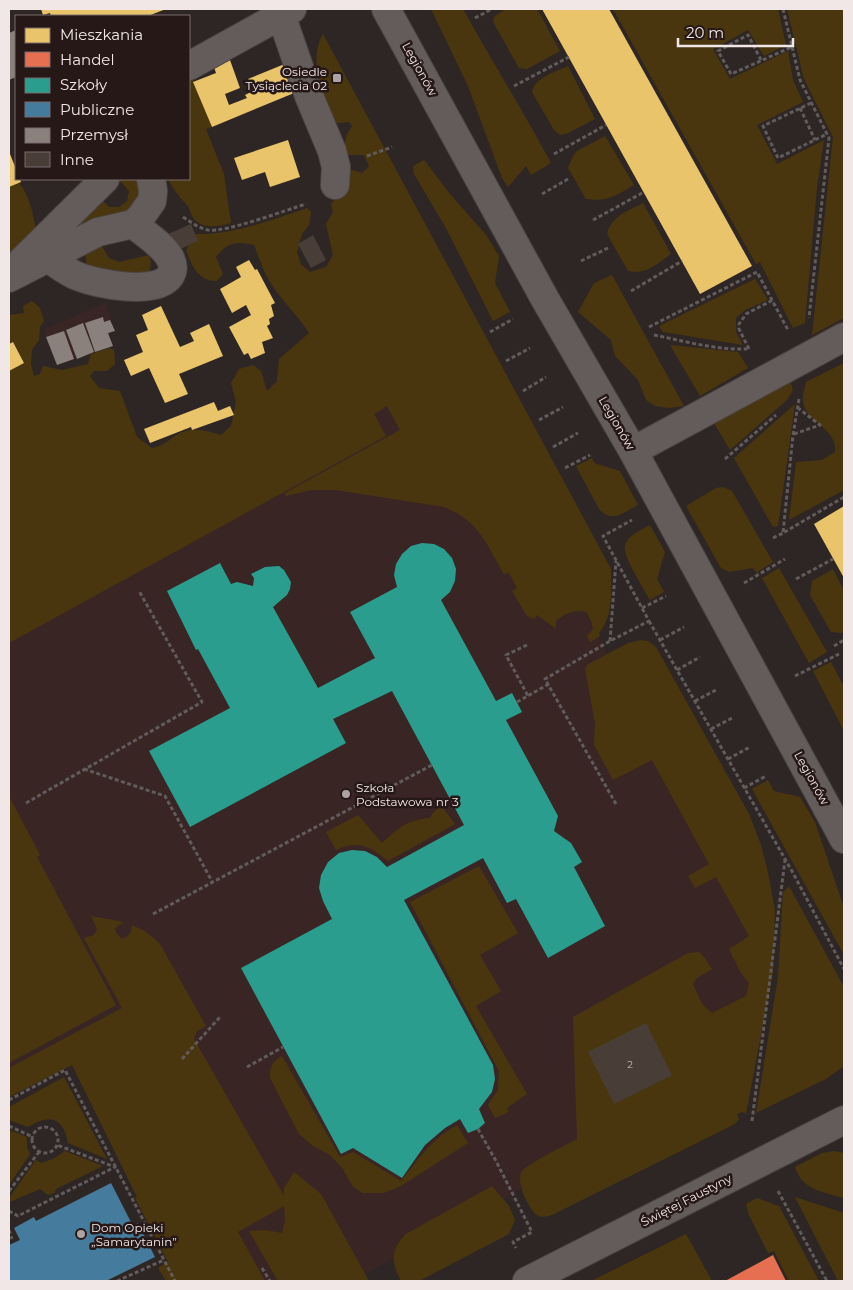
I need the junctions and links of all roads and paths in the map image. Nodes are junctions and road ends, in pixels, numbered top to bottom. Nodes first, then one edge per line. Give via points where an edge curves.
1 (386, 9) edge
2 (492, 9) edge
3 (783, 9) edge
4 (284, 11) edge
5 (475, 18) dead end
6 (792, 47) junction
7 (569, 57) dead end
8 (761, 60) junction
9 (190, 65) edge
10 (514, 86) dead end
11 (811, 103) junction
12 (800, 108) junction
13 (606, 125) dead end
14 (827, 134) junction
15 (815, 140) junction
16 (554, 154) dead end
17 (568, 179) dead end
18 (104, 180) edge
19 (151, 180) edge
20 (335, 185) joint
21 (644, 192) dead end
22 (542, 194) dead end
23 (183, 217) dead end
24 (593, 220) dead end
25 (133, 224) junction
26 (608, 248) dead end
27 (48, 258) junction
28 (682, 261) dead end
29 (581, 262) dead end
30 (9, 276) edge
31 (631, 291) dead end
32 (772, 300) junction
33 (514, 319) dead end
34 (808, 324) dead end
35 (649, 327) dead end
36 (490, 332) dead end
37 (654, 335) dead end
38 (791, 335) dead end
39 (844, 337) edge
40 (530, 348) dead end
41 (749, 349) junction
42 (758, 349) dead end
43 (506, 361) dead end
44 (546, 378) dead end
45 (522, 391) dead end
46 (792, 401) dead end
47 (563, 407) dead end
48 (798, 408) junction
49 (777, 414) dead end
50 (539, 420) dead end
51 (578, 433) dead end
52 (793, 435) junction
53 (553, 447) dead end
54 (633, 451) junction
55 (590, 455) dead end
56 (726, 459) dead end
57 (565, 468) dead end
58 (844, 497) edge
59 (661, 505) junction
60 (783, 533) junction
61 (773, 538) dead end
62 (785, 559) dead end
63 (834, 559) dead end
64 (616, 560) junction
65 (796, 579) dead end
66 (139, 591) dead end
67 (666, 596) dead end
68 (715, 600) junction
69 (642, 608) junction
70 (649, 621) junction
71 (684, 628) dead end
72 (660, 640) junction
73 (844, 640) edge
74 (610, 641) junction
75 (527, 645) dead end
76 (834, 646) dead end
77 (839, 654) dead end
78 (700, 657) dead end
79 (677, 670) junction
80 (549, 684) junction
81 (718, 689) dead end
82 (764, 692) junction
83 (528, 696) junction
84 (695, 701) junction
85 (517, 702) dead end
86 (734, 717) dead end
87 (711, 729) junction
88 (750, 747) dead end
89 (728, 759) junction
90 (432, 765) dead end
91 (83, 769) junction
92 (766, 776) dead end
93 (744, 788) junction
94 (26, 803) dead end
95 (616, 804) dead end
96 (844, 839) edge
97 (785, 860) junction
98 (213, 883) junction
99 (153, 914) dead end
100 (844, 969) edge
101 (220, 1016) dead end
102 (283, 1047) dead end
103 (182, 1059) dead end
104 (247, 1067) dead end
105 (9, 1100) edge
106 (844, 1120) edge
107 (752, 1121) dead end
108 (9, 1126) edge
109 (478, 1129) dead end
110 (33, 1137) junction
111 (58, 1145) junction
112 (40, 1152) junction
113 (115, 1167) junction
114 (775, 1186) dead end
115 (9, 1190) edge
116 (9, 1210) edge
117 (9, 1230) edge
118 (12, 1239) dead end
119 (164, 1260) junction
120 (262, 1268) dead end
121 (529, 1280) edge
122 (118, 1281) edge
123 (175, 1281) edge
124 (270, 1281) edge
125 (827, 1281) edge

1 - 54 street, Legionów via 545,299
2 - 5 path
3 - 6 path
4 - 9 street
4 - 20 street via 309,96 332,151 336,167
6 - 8 path
6 - 11 path via 800,80
7 - 10 path
8 - 8 path via 731,74 718,51 748,35
11 - 12 path
11 - 14 path
12 - 15 path
12 - 15 path via 763,126 778,158
13 - 16 path
14 - 15 path
14 - 34 path
17 - 22 path
18 - 30 street
19 - 25 street via 152,201
20 - 23 path via 317,200 232,227 209,230
21 - 24 path
25 - 27 street via 98,232
25 - 27 street via 165,250 173,264 169,277 157,285 120,286 97,282 77,276
26 - 29 path
27 - 30 street
28 - 31 path
32 - 35 path via 757,272
32 - 38 path
32 - 41 path via 746,314 739,324
33 - 36 path
37 - 41 path via 708,346
39 - 54 street
40 - 43 path
41 - 42 path
44 - 45 path
46 - 48 path via 800,394
47 - 50 path
48 - 52 path
48 - 52 path via 820,425
49 - 56 path
51 - 53 path
52 - 60 path
54 - 59 street, Legionów
55 - 57 path
58 - 60 path
59 - 64 path via 602,536
59 - 68 street, Legionów
60 - 61 path
62 - 68 path
63 - 65 path
64 - 69 path
64 - 74 path
66 - 91 path via 202,702
67 - 69 path
68 - 82 street, Legionów
69 - 70 path
70 - 72 path
70 - 74 path
71 - 72 path
72 - 79 path
73 - 76 path
74 - 80 path via 545,678
75 - 83 path via 506,655
77 - 82 path
78 - 79 path
79 - 84 path
80 - 83 path
80 - 95 path
81 - 84 path
82 - 96 street, Legionów
83 - 85 path
84 - 87 path
86 - 87 path
87 - 89 path
88 - 89 path
89 - 93 path
90 - 98 path
91 - 94 path
91 - 98 path via 165,796
92 - 93 path
93 - 97 path
97 - 100 path
97 - 107 path
98 - 99 path
101 - 103 path
102 - 104 path
105 - 113 path via 66,1070
106 - 121 street, Świętej Faustyny
108 - 110 path
109 - 121 path via 532,1232 513,1242
110 - 111 path via 38,1130 50,1128 58,1136
110 - 112 path
111 - 112 path via 48,1153
111 - 113 path
112 - 115 path
113 - 116 path via 18,1216
113 - 119 path
114 - 125 path
117 - 118 path
119 - 122 path
119 - 123 path
120 - 124 path

